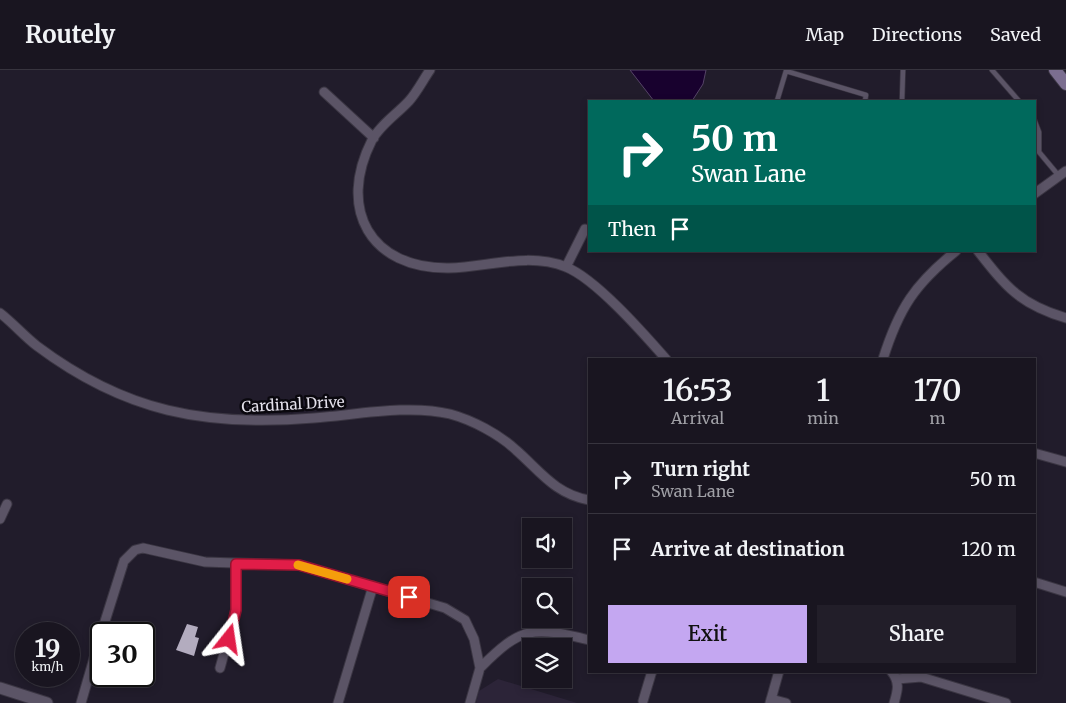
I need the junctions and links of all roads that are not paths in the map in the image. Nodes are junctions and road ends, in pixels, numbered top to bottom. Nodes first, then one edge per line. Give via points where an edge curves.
1 (430, 70) edge
2 (903, 70) edge
3 (992, 70) edge
4 (1055, 70) edge
5 (1066, 84) edge
6 (324, 92) dead end
7 (777, 100) edge
8 (865, 100) edge
9 (902, 100) edge
10 (1018, 100) edge
11 (1036, 124) edge
12 (374, 138) junction
13 (1062, 173) edge
14 (1036, 192) edge
15 (585, 229) dead end
16 (955, 252) edge
17 (979, 252) edge
18 (566, 267) junction
19 (0, 313) edge
20 (1066, 318) edge
21 (665, 358) edge
22 (883, 358) edge
23 (1036, 454) edge
24 (1066, 462) edge
25 (588, 500) edge
26 (7, 504) dead end
27 (0, 519) edge
28 (236, 564) junction
29 (1036, 583) edge
30 (373, 586) junction
31 (1066, 592) edge
32 (105, 622) edge
33 (588, 640) edge
34 (220, 668) dead end
35 (480, 668) junction
36 (90, 672) edge
37 (651, 673) edge
38 (778, 673) edge
39 (892, 673) edge
40 (897, 679) junction
41 (0, 688) edge
42 (643, 701) dead end
43 (771, 701) edge
44 (47, 703) edge
45 (81, 703) edge
46 (338, 703) edge
47 (470, 703) edge
48 (786, 703) edge
49 (894, 703) edge
50 (1005, 703) edge

1 - 12 street via 410,100
2 - 9 lane
3 - 10 lane
4 - 5 main road
6 - 12 street
7 - 8 lane via 786,71 866,95
11 - 13 lane via 1039,152
12 - 18 street via 360,167 358,205 369,235 392,256 421,267 451,268 530,259
13 - 14 street
15 - 18 street
16 - 22 street via 916,289 901,310
17 - 20 street via 1021,299 1042,311
18 - 21 street via 596,287
19 - 25 street, Cardinal Drive via 34,344 60,362 137,403 211,419 251,421 410,410 449,414 483,428 515,449 541,475 571,497
23 - 24 street
26 - 27 street
28 - 30 street via 299,565
28 - 32 street via 195,561 153,549 135,550 121,568
28 - 34 street via 236,610
29 - 31 street
30 - 35 street via 456,613 470,629
30 - 46 street
33 - 35 street via 532,630 503,645
35 - 47 street
36 - 45 street
37 - 42 street
38 - 43 street
39 - 40 street
40 - 49 street
40 - 50 street via 921,677
41 - 44 street
43 - 48 street

